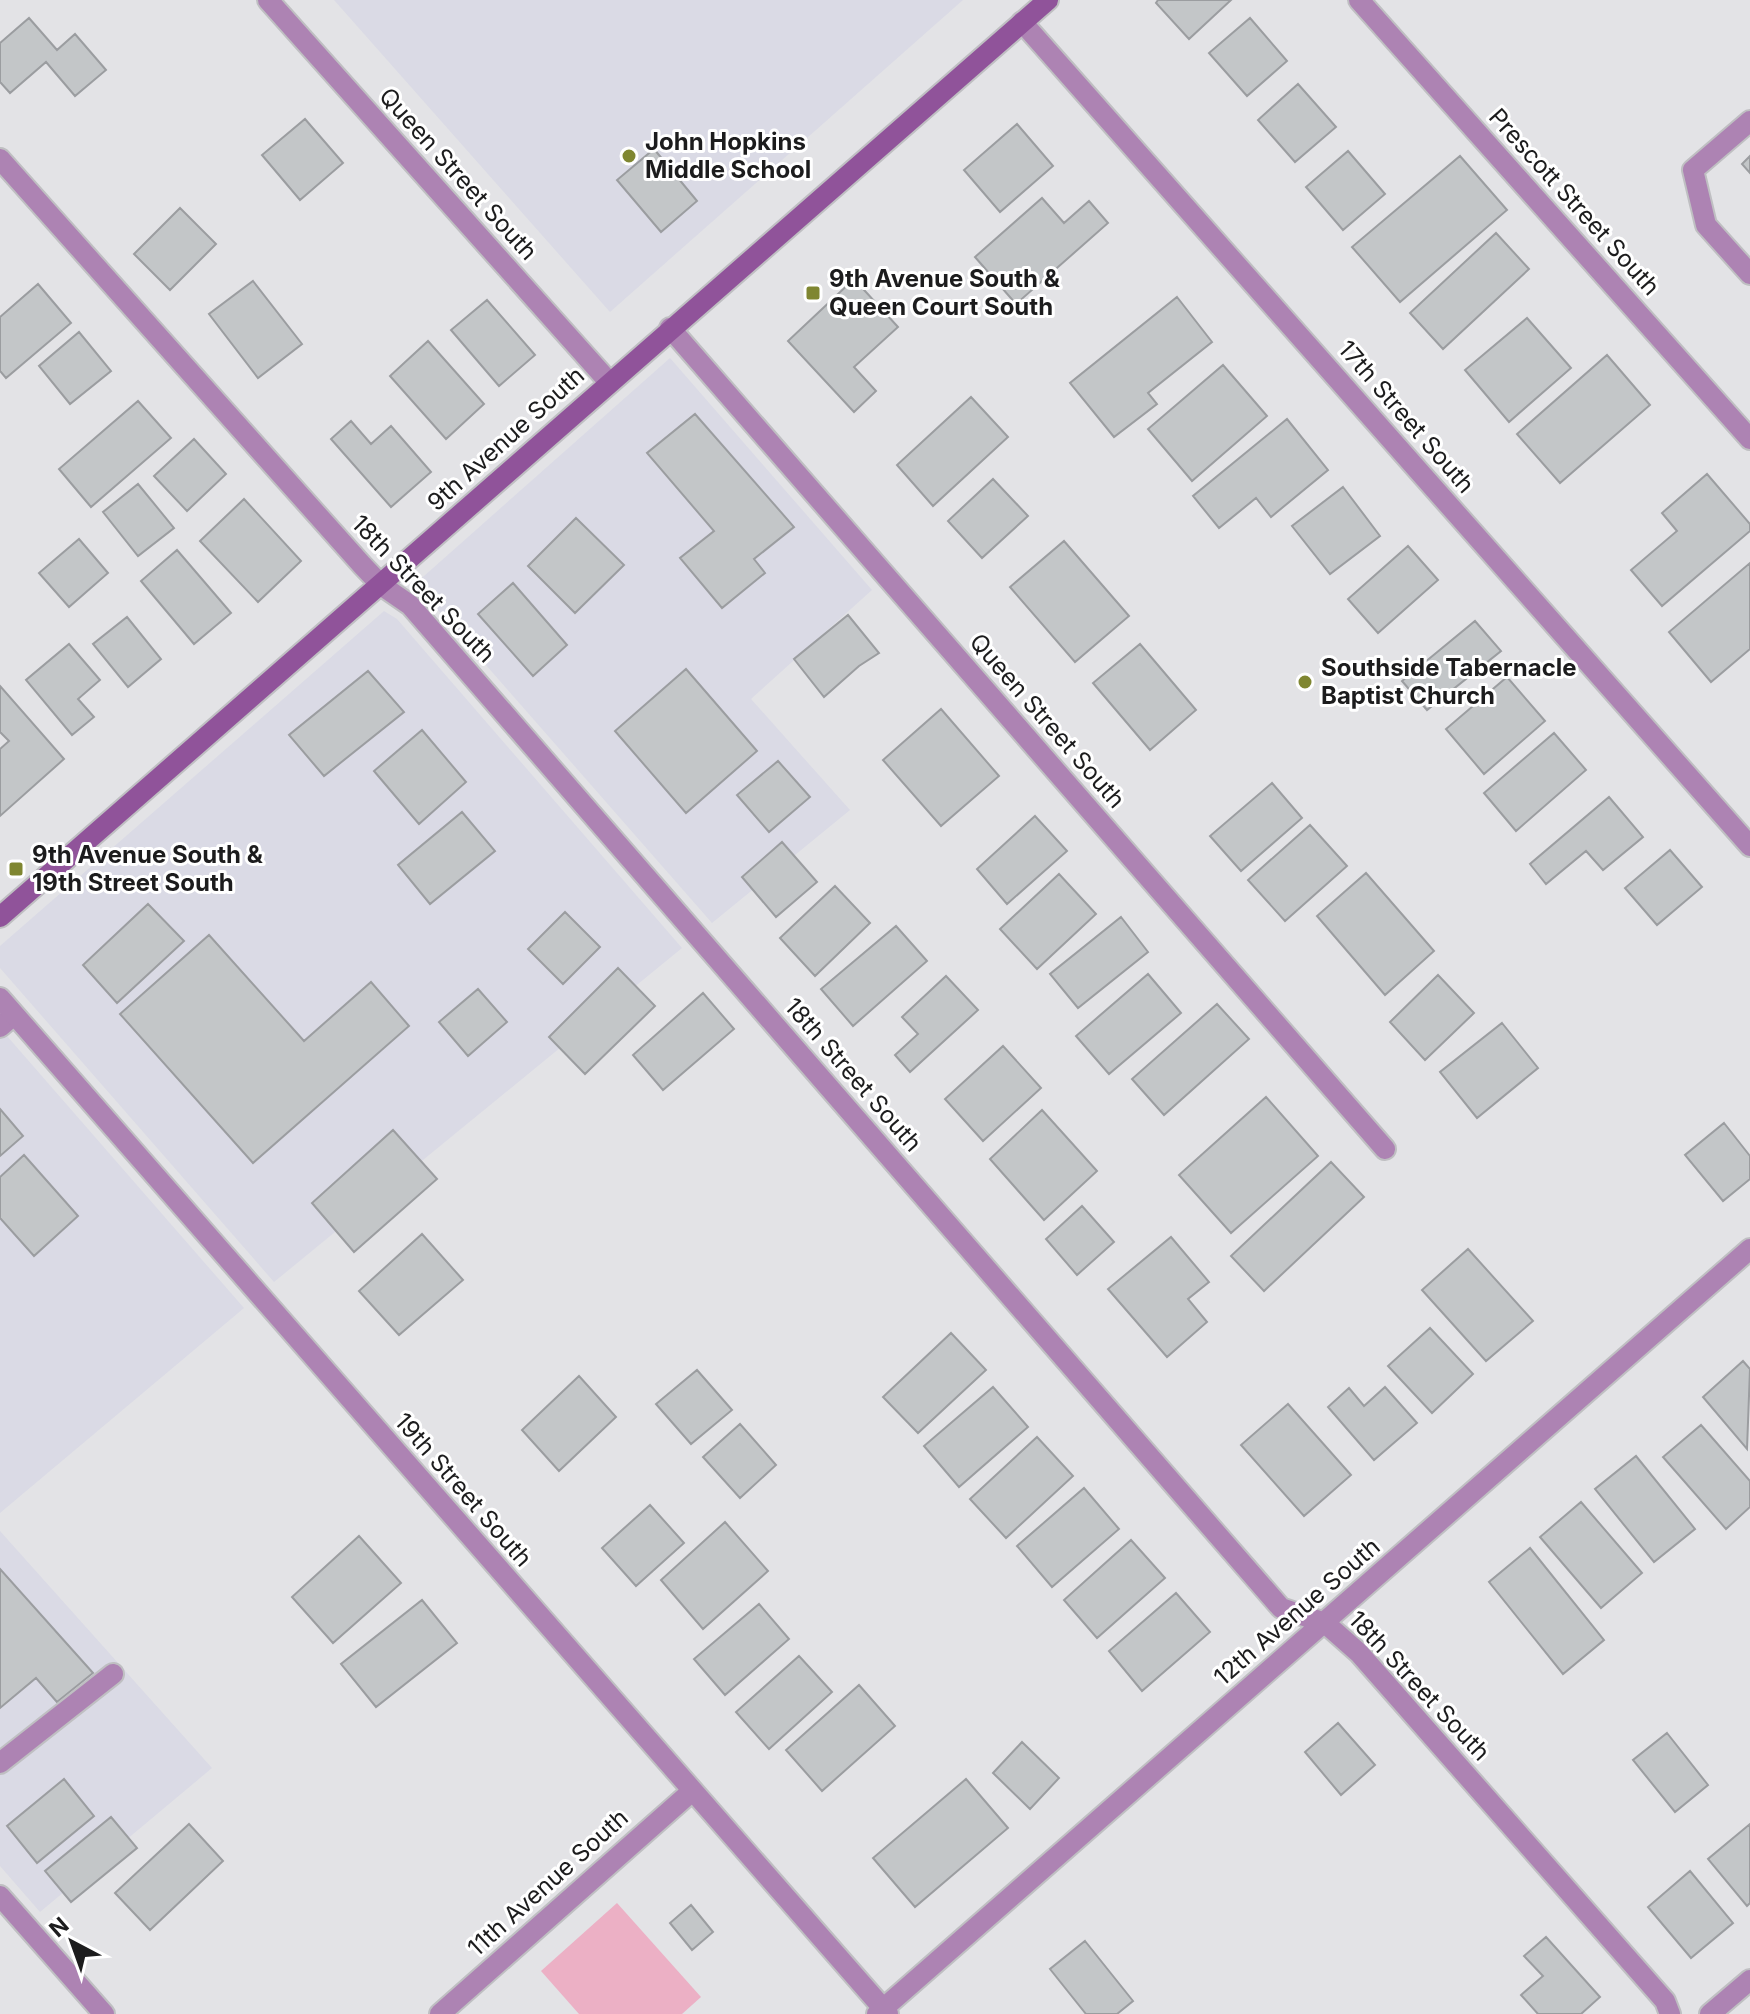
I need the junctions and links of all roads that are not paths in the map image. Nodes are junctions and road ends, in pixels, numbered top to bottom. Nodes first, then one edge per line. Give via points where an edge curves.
1 (268, 0) edge
2 (1048, 0) edge
3 (1359, 0) edge
4 (1022, 22) junction
5 (1750, 121) edge
6 (0, 159) edge
7 (1750, 274) edge
8 (670, 328) junction
9 (609, 382) junction
10 (1750, 439) edge
11 (381, 585) junction
12 (1750, 846) edge
13 (0, 917) edge
14 (0, 998) edge
15 (7, 1021) edge
16 (1385, 1149) dead end
17 (1750, 1249) edge
18 (1325, 1623) junction
19 (113, 1674) dead end
20 (0, 1763) edge
21 (691, 1792) junction
22 (0, 1896) edge
23 (1750, 1980) edge
24 (883, 2012) edge
25 (104, 2014) edge
26 (440, 2014) edge
27 (1670, 2014) edge
28 (1710, 2014) edge

1 - 9 street, Queen Street South
2 - 4 street, 9th Avenue South
3 - 10 street, Prescott Street South
4 - 8 street, 9th Avenue South
4 - 12 street, 17th Street South
5 - 7 street via 1693,170 1706,225
6 - 11 street, 18th Street South
8 - 9 street, 9th Avenue South
8 - 16 street, Queen Street South
9 - 11 street, 9th Avenue South
11 - 13 street, 9th Avenue South
11 - 18 street, 18th Street South via 410,605 1281,1608
14 - 15 street, 19th Street South
15 - 21 street, 19th Street South
17 - 18 street, 12th Avenue South
18 - 24 street, 12th Avenue South
18 - 27 street, 18th Street South via 1359,1653 1665,2001
19 - 20 street
21 - 24 street, 19th Street South
21 - 26 street, 11th Avenue South
22 - 25 street
23 - 28 street

